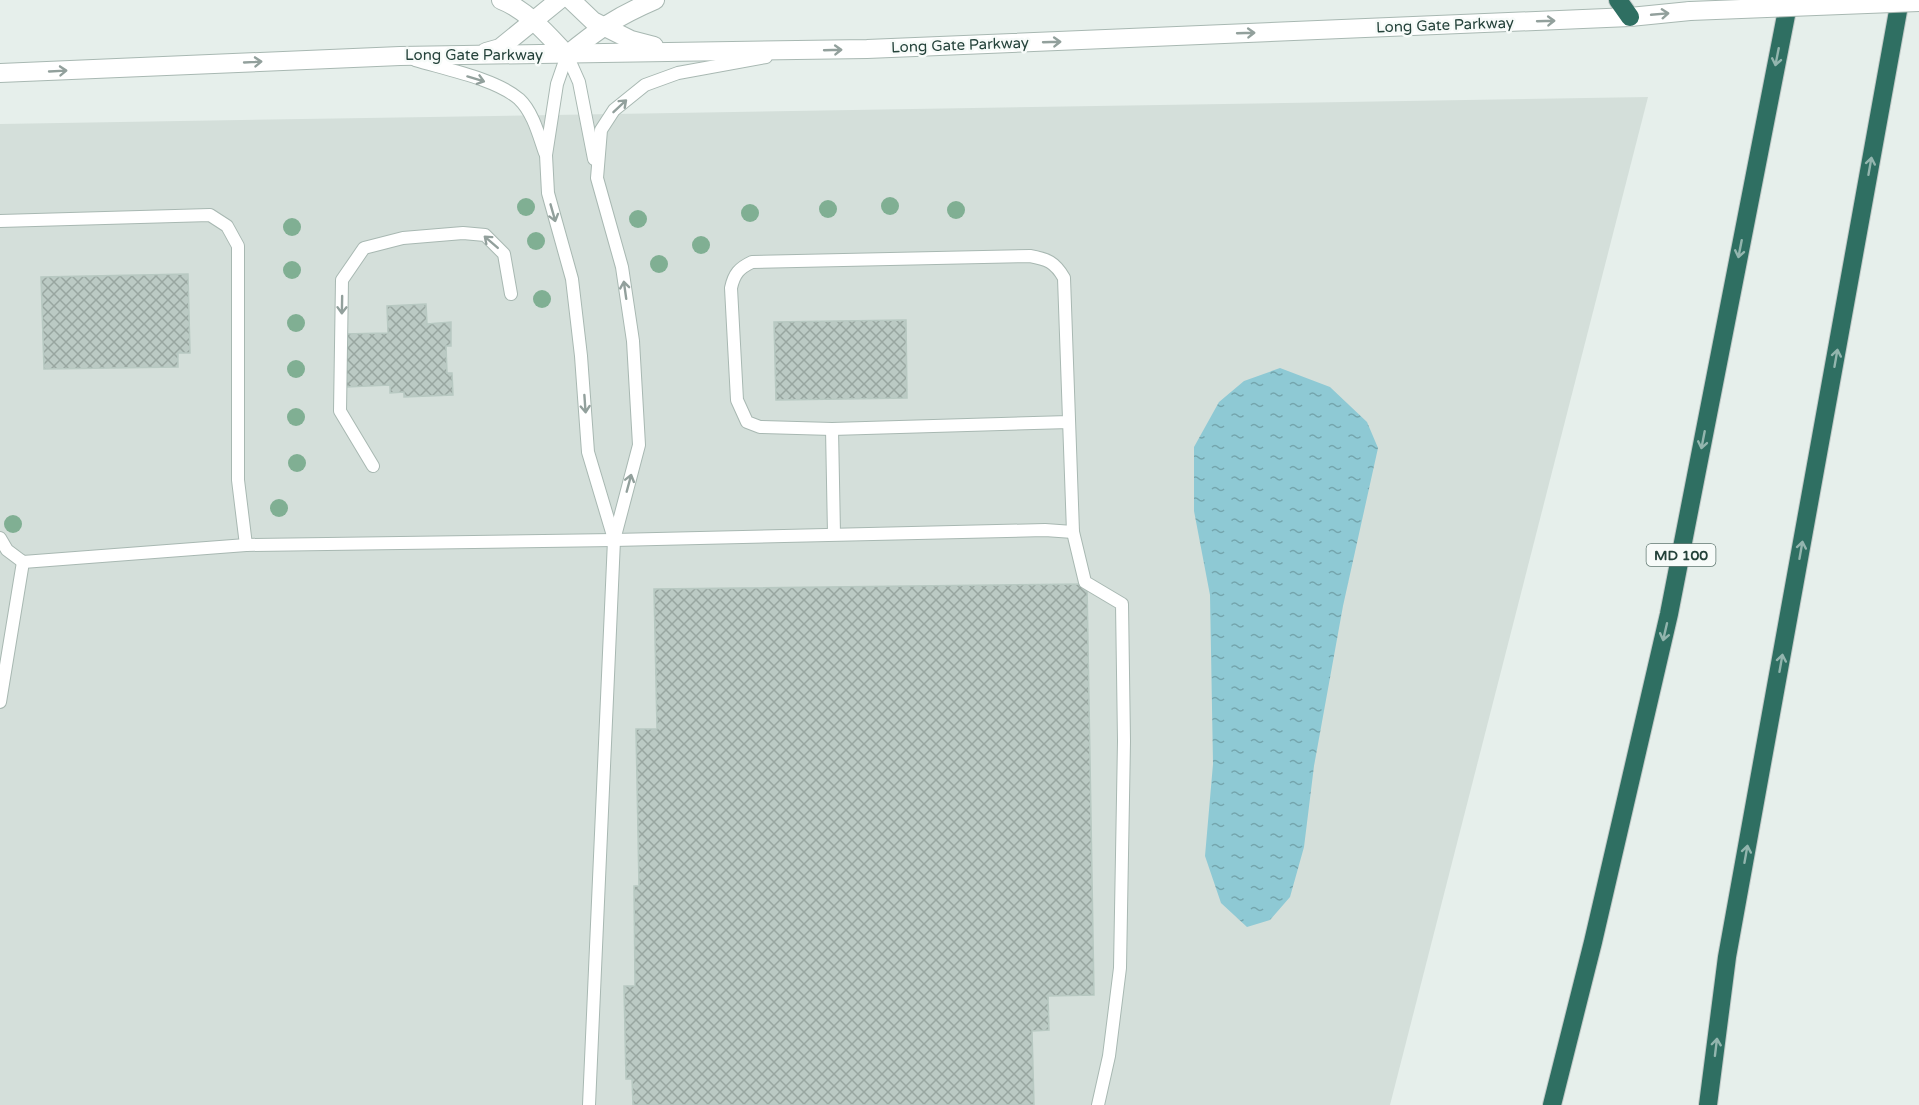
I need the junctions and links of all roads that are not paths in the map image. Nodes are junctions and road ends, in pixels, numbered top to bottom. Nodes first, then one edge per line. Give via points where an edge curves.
1 (501, 0) edge
2 (559, 0) edge
3 (570, 0) edge
4 (655, 0) edge
5 (1617, 0) edge
6 (1789, 0) edge
7 (1900, 0) edge
8 (1919, 2) edge
9 (1630, 17) junction
10 (533, 22) junction
11 (603, 26) junction
12 (675, 51) junction
13 (800, 51) junction
14 (476, 55) junction
15 (567, 55) junction
16 (400, 56) junction
17 (0, 73) edge
18 (546, 155) junction
19 (597, 178) junction
20 (0, 221) edge
21 (511, 294) dead end
22 (1069, 422) junction
23 (832, 429) junction
24 (373, 466) dead end
25 (1073, 532) junction
26 (834, 534) junction
27 (0, 538) edge
28 (614, 540) junction
29 (246, 545) junction
30 (23, 562) junction
31 (0, 702) edge
32 (589, 1105) edge
33 (1098, 1105) edge
34 (1552, 1105) edge
35 (1708, 1105) edge

1 - 10 street via 513,4
2 - 10 street
3 - 11 street
4 - 11 street
5 - 9 highway
6 -> 34 highway, MD 100 via 1669,614
35 -> 7 highway via 1727,957
9 -> 8 street, Long Gate Parkway, bridge
13 -> 9 street, Long Gate Parkway
10 - 14 street via 500,48
10 - 15 street
11 - 12 street via 631,40
11 - 15 street
12 - 13 street, Long Gate Parkway
12 - 15 street, Long Gate Parkway
19 -> 13 lane via 601,130 615,110 645,85 678,74
14 - 15 street, Long Gate Parkway
14 - 16 street, Long Gate Parkway
15 - 18 lane via 557,84
15 - 19 lane via 579,82
17 -> 16 street, Long Gate Parkway
16 -> 18 lane via 498,85 520,100
18 -> 28 lane via 548,193 572,279 588,452
28 -> 19 lane via 639,445 633,341 622,267
20 - 29 lane via 210,215 227,226 238,246 238,480
21 -> 24 lane via 504,254 485,235 463,232 403,238 364,248 342,280 340,411
22 - 23 lane
22 - 23 lane via 1064,278 1049,260 1030,256 946,257 752,262 742,266 734,275 731,288 737,400 747,422 760,427
22 - 25 lane
23 - 26 lane
25 - 26 lane
25 - 33 lane via 1085,582 1122,604 1120,968 1109,1056
26 - 28 lane
27 - 30 lane
28 - 29 lane
28 - 32 lane
29 - 30 lane
30 - 31 lane

